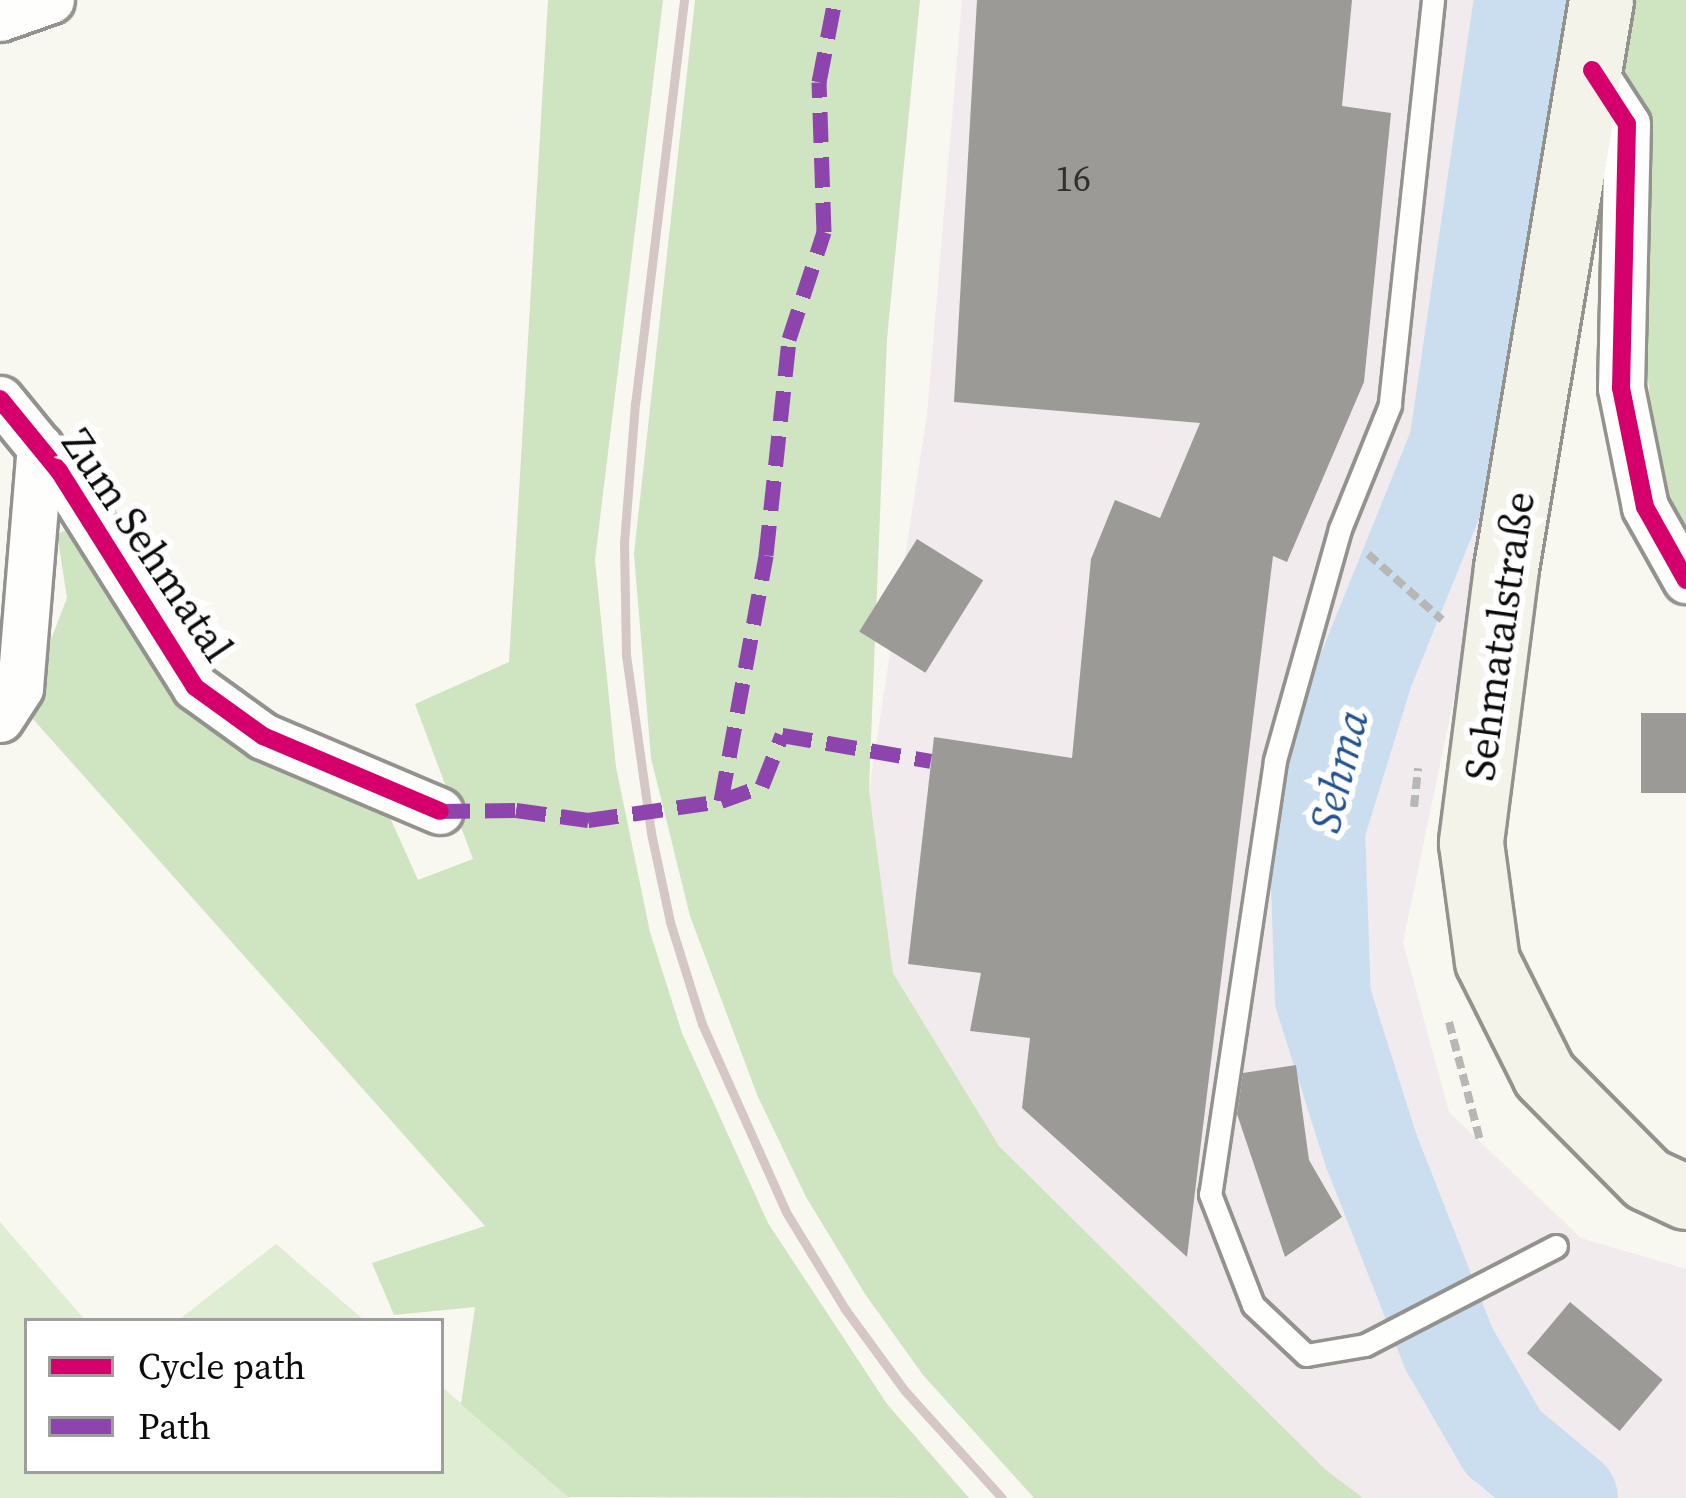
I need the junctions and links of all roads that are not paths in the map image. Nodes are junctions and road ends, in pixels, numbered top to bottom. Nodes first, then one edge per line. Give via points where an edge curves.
1 (51, 0) edge
2 (1432, 0) edge
3 (1601, 0) edge
4 (0, 18) edge
5 (1592, 70) junction
6 (0, 399) edge
7 (40, 447) junction
8 (1686, 580) edge
9 (0, 718) edge
10 (440, 811) dead end
11 (1686, 1197) edge
12 (1556, 1246) dead end

1 - 4 street
2 - 12 lane via 1390,405 1340,529 1274,761 1210,1194 1253,1305 1306,1355 1365,1345
3 - 5 main road, Sehmatalstraße
5 - 8 street via 1628,124 1621,388 1645,507
5 - 11 main road, Sehmatalstraße via 1505,568 1471,843 1487,962 1544,1076 1647,1179
6 - 7 street, Zum Sehmatal
7 - 9 street via 20,688
7 - 10 street, Zum Sehmatal via 195,687 263,736

